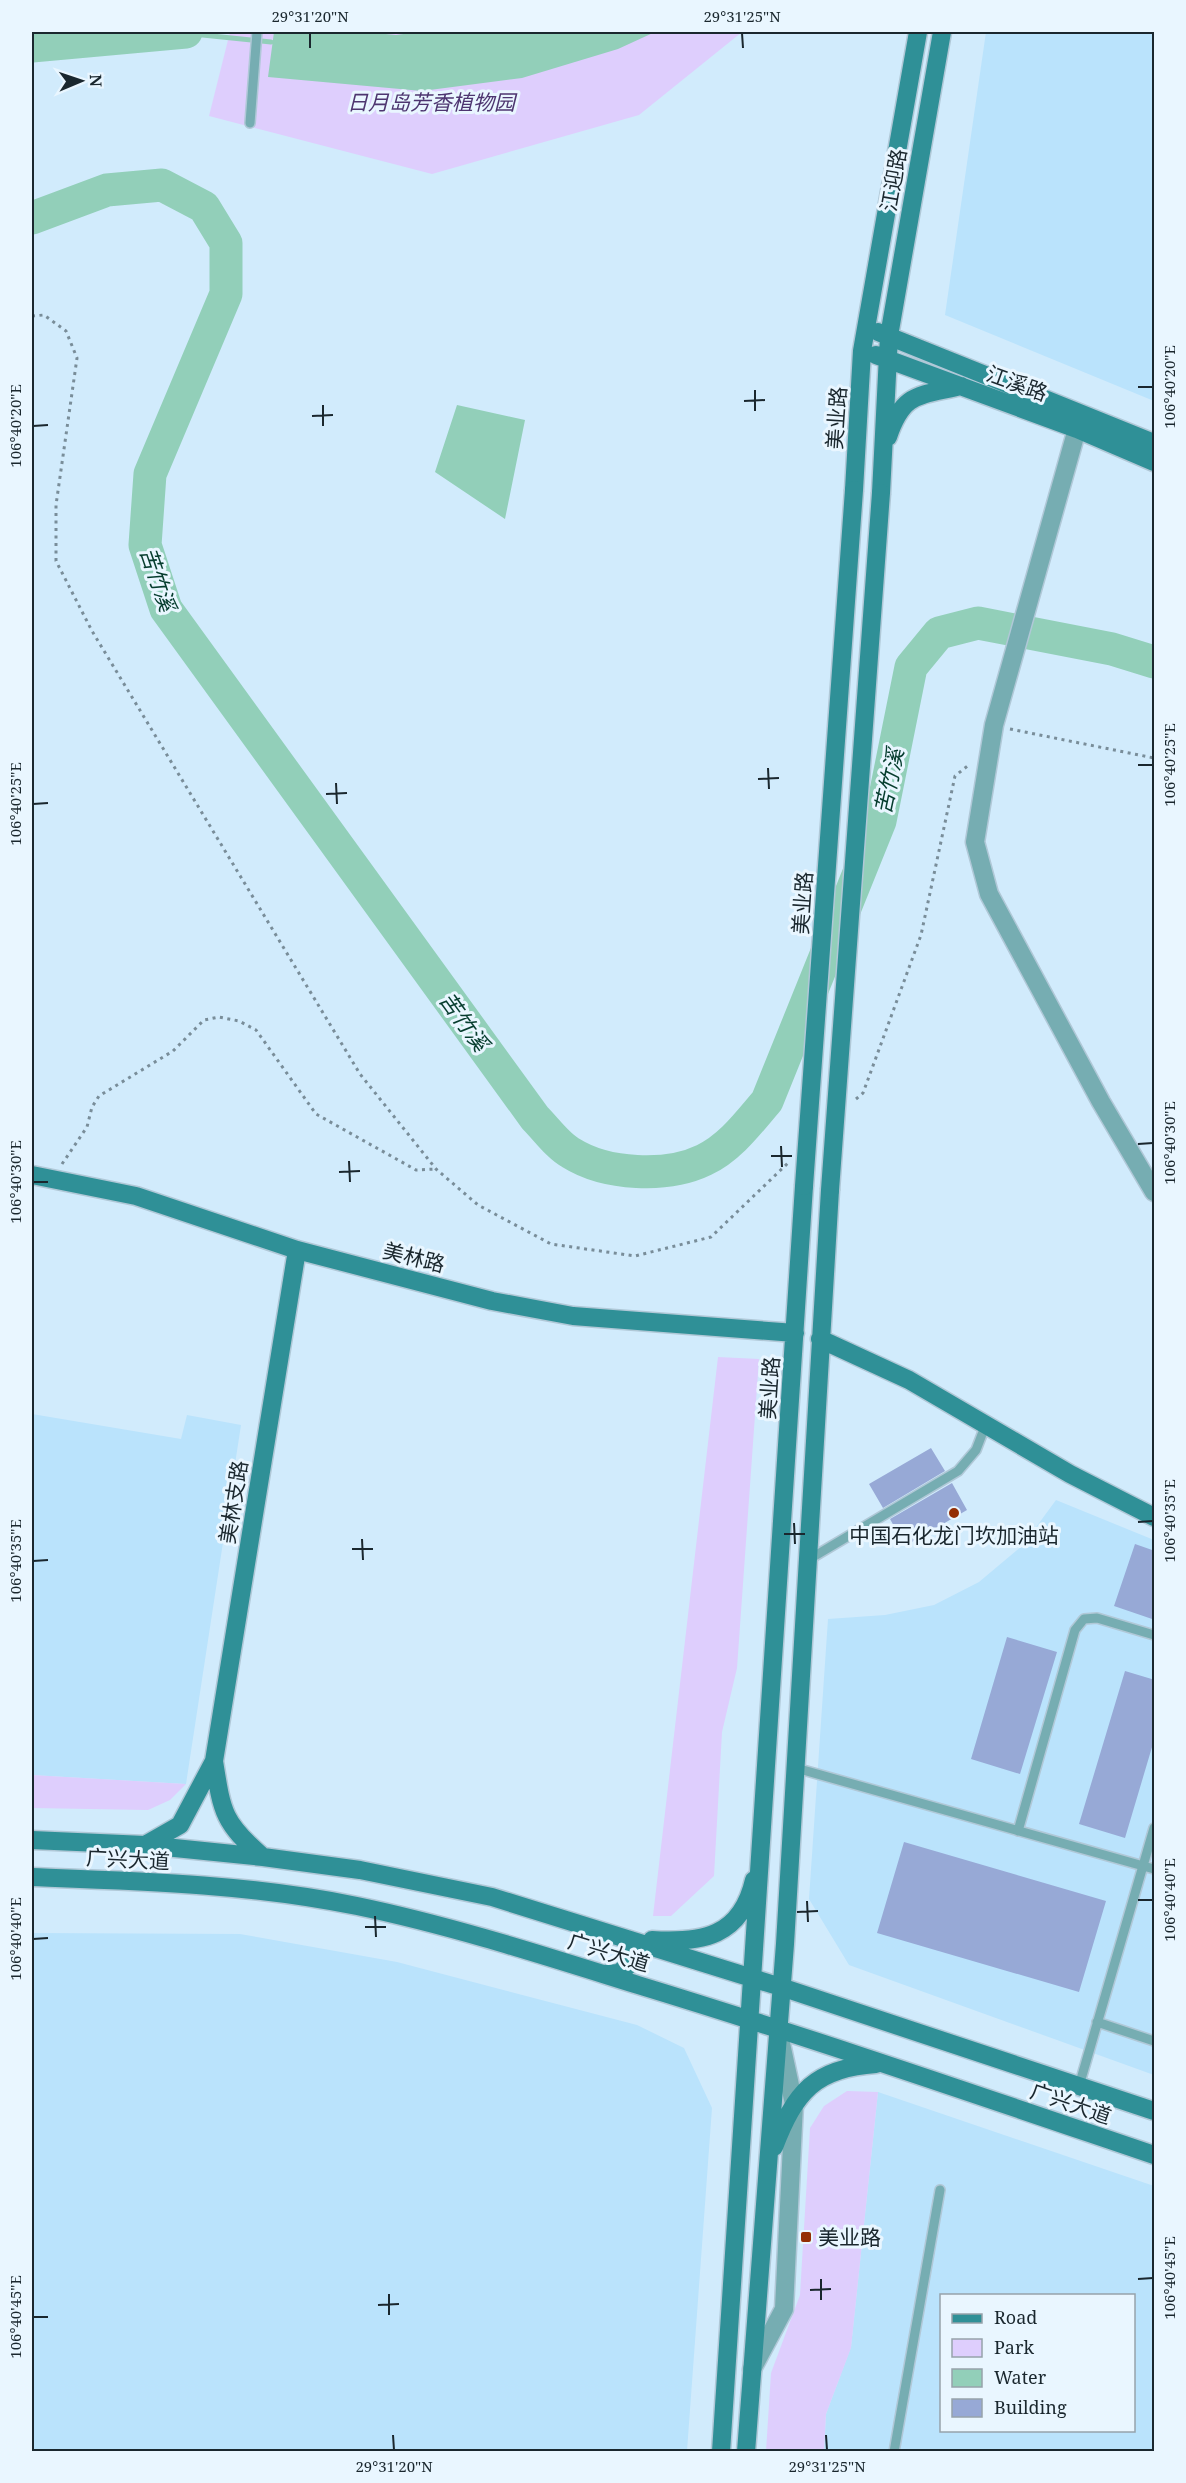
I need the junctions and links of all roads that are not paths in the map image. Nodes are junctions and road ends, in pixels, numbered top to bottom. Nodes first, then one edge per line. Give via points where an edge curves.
1 (257, 32) edge
2 (918, 32) edge
3 (942, 32) edge
4 (250, 123) dead end
5 (867, 328) junction
6 (889, 336) junction
7 (862, 351) junction
8 (886, 359) junction
9 (961, 386) junction
10 (1077, 429) junction
11 (1155, 443) edge
12 (882, 456) junction
13 (1155, 462) edge
14 (32, 1175) edge
15 (1155, 1192) edge
16 (297, 1250) junction
17 (795, 1333) junction
18 (820, 1339) junction
19 (986, 1424) junction
20 (1155, 1517) edge
21 (808, 1560) junction
22 (1155, 1635) edge
23 (214, 1761) junction
24 (796, 1768) junction
25 (1155, 1828) edge
26 (1018, 1831) junction
27 (32, 1840) edge
28 (762, 1840) junction
29 (145, 1845) junction
30 (263, 1857) junction
31 (1143, 1866) junction
32 (1155, 1869) edge
33 (32, 1877) edge
34 (625, 1939) junction
35 (604, 1974) junction
36 (752, 1980) junction
37 (781, 1987) junction
38 (749, 2019) junction
39 (1097, 2022) junction
40 (777, 2027) junction
41 (1155, 2041) edge
42 (886, 2064) junction
43 (1079, 2086) junction
44 (794, 2104) junction
45 (1155, 2111) edge
46 (1155, 2155) edge
47 (766, 2169) junction
48 (940, 2190) dead end
49 (752, 2369) junction
50 (721, 2451) edge
51 (746, 2451) edge
52 (894, 2451) edge

1 - 4 lane
2 - 5 main road, 江迎路
3 - 6 main road, 江迎路
5 - 6 main road, 江溪路
5 - 7 main road, 美业路
6 - 8 main road
6 - 11 main road, 江溪路
7 - 8 main road, 江溪路
7 - 17 main road, 美业路, bridge
8 - 9 main road, 江溪路
8 - 12 main road
9 - 10 main road, 江溪路
9 - 12 main road via 912,399 896,415
10 - 13 main road, 江溪路
10 - 15 street via 994,725 975,842 989,894 1101,1102
12 - 18 main road, bridge
14 - 16 main road, 美林路 via 136,1196
16 - 17 main road, 美林路 via 492,1301 573,1316
16 - 23 main road, 美林支路
17 - 28 main road, 美业路
18 - 19 main road via 909,1380
18 - 21 main road
19 - 20 main road via 1070,1474
19 - 21 lane via 972,1455 958,1471
21 - 24 main road
22 - 26 lane via 1097,1618 1084,1619 1075,1630
23 - 29 main road via 180,1825
23 - 30 main road via 226,1819 239,1837
24 - 26 lane
24 - 37 main road
25 - 31 lane
26 - 31 lane
27 - 29 main road, 广兴大道
28 - 34 main road via 748,1897 720,1934 689,1941
28 - 36 main road, 美业路
29 - 30 main road, 广兴大道
30 - 34 main road, 广兴大道 via 360,1870 492,1897
31 - 32 lane
31 - 39 lane
33 - 35 main road, 广兴大道 via 147,1881 356,1906 482,1937
34 - 35 main road via 633,1954 631,1963 619,1973
34 - 36 main road, 广兴大道
35 - 38 main road, 广兴大道
36 - 37 main road, 广兴大道
36 - 38 main road, 美业路
37 - 40 main road
37 - 43 main road, 广兴大道
38 - 40 main road, 广兴大道
38 - 50 main road, 美业路
39 - 41 lane
39 - 43 lane
40 - 42 main road, 广兴大道
40 - 44 street
40 - 47 main road
42 - 44 main road via 849,2066 832,2072
42 - 46 main road, 广兴大道
43 - 45 main road, 广兴大道
44 - 47 main road
44 - 49 street via 784,2309
47 - 49 main road
48 - 52 lane
49 - 51 main road

